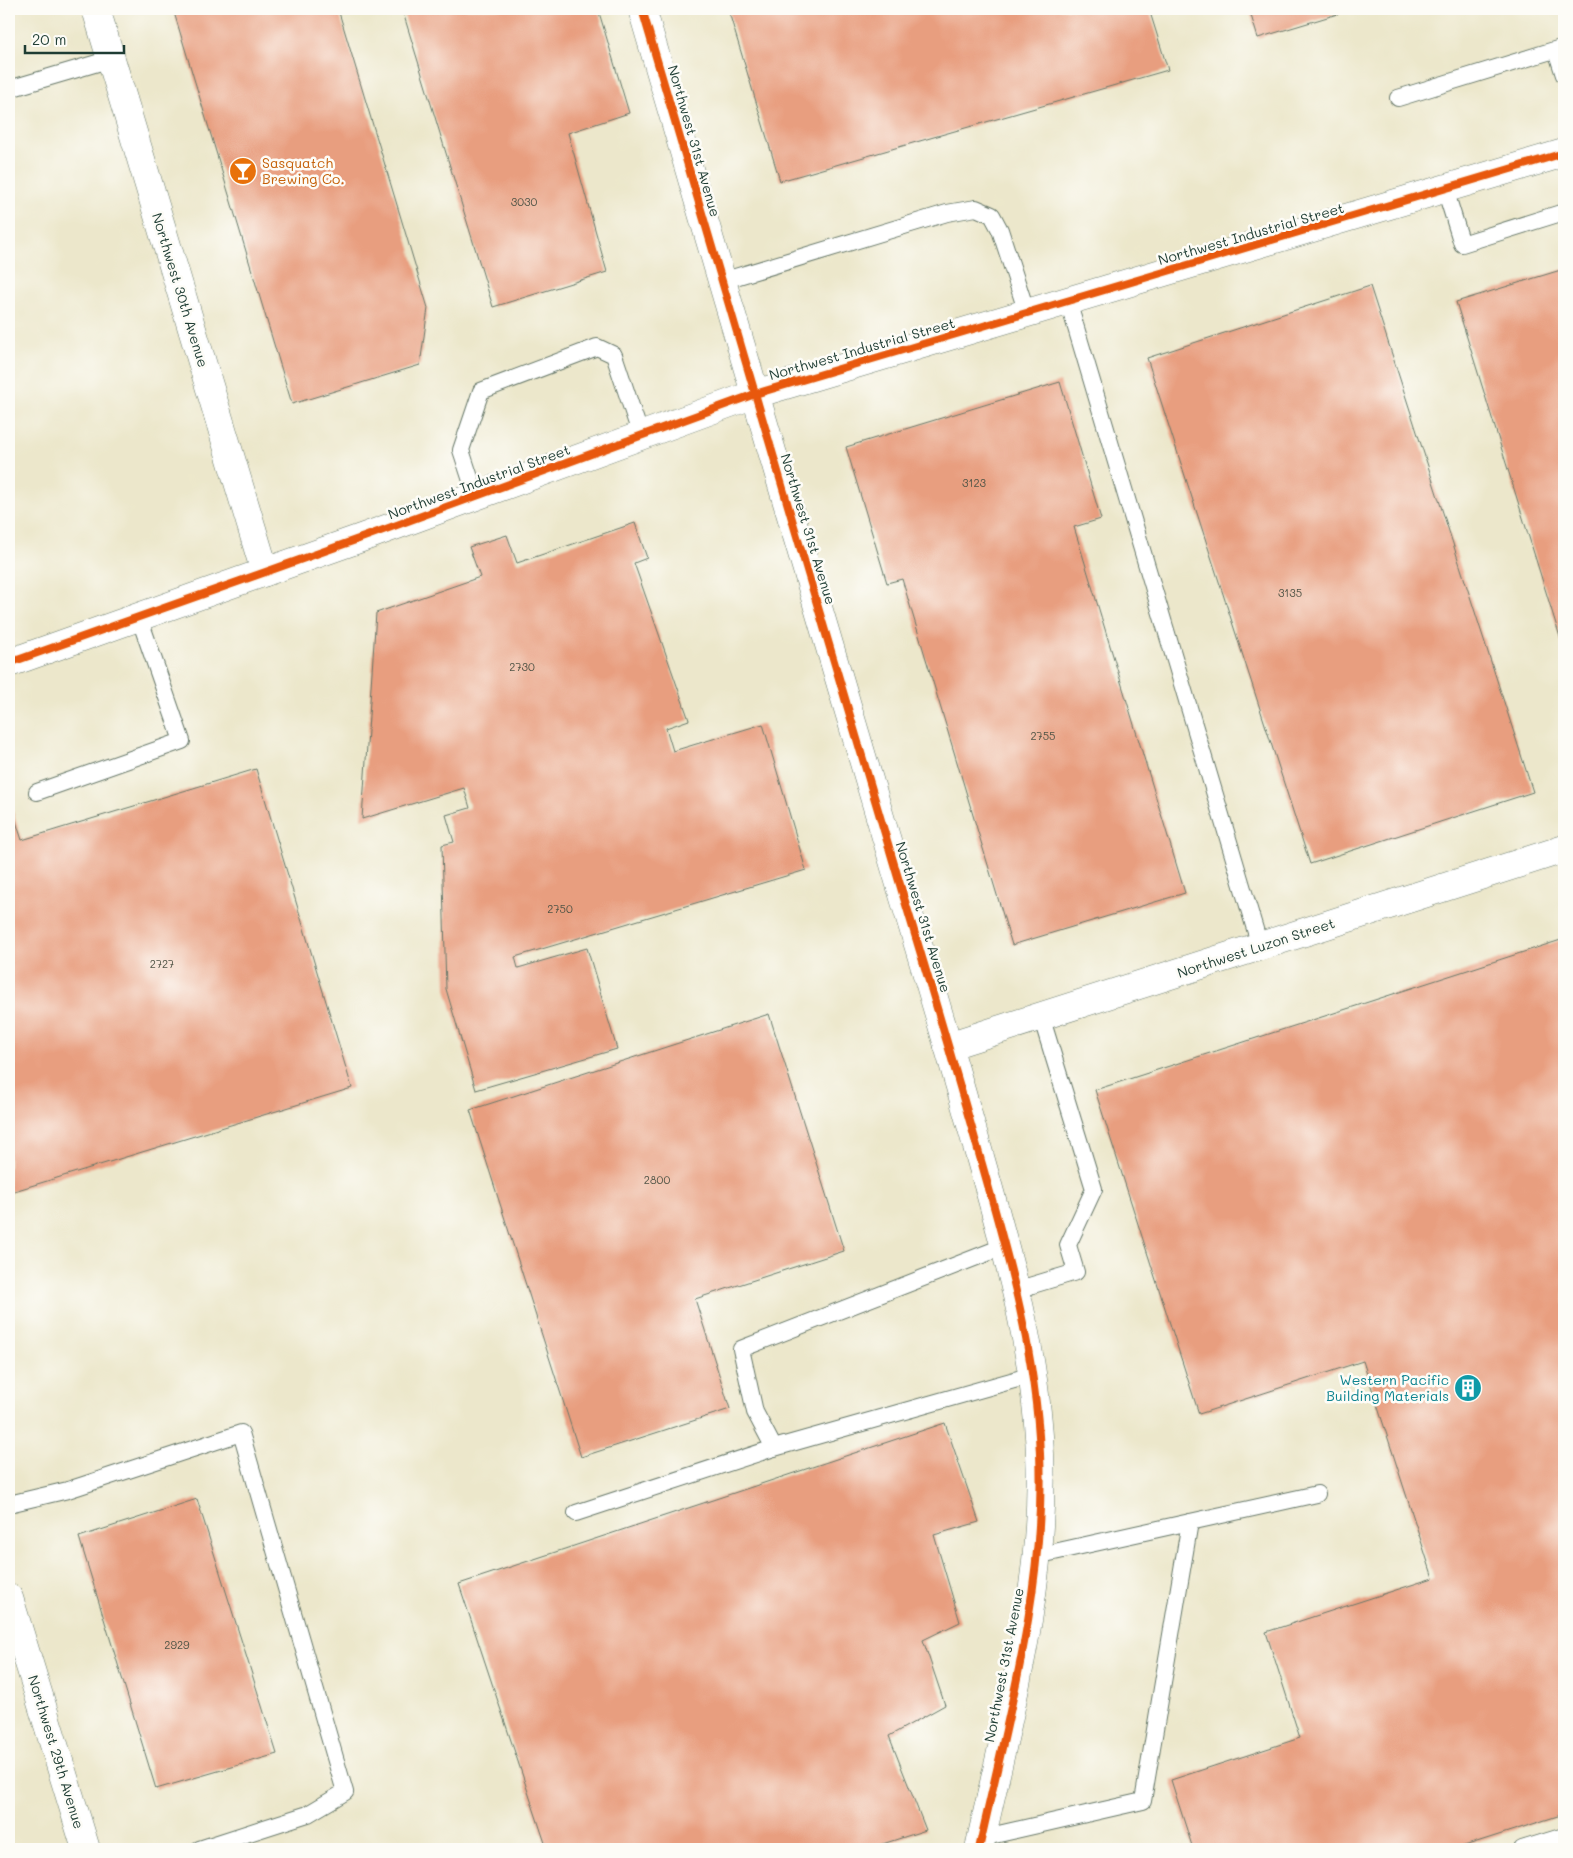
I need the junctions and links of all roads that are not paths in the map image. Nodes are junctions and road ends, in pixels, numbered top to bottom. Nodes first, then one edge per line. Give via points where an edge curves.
1 (96, 9) edge
2 (642, 9) edge
3 (1560, 48) edge
4 (111, 59) junction
5 (1564, 75) edge
6 (9, 89) edge
7 (1398, 98) dead end
8 (1564, 153) edge
9 (1445, 189) junction
10 (1564, 212) edge
11 (722, 281) junction
12 (1068, 301) junction
13 (1027, 313) junction
14 (755, 394) junction
15 (641, 436) junction
16 (476, 496) junction
17 (265, 572) junction
18 (139, 617) junction
19 (9, 663) edge
20 (37, 792) dead end
21 (1564, 849) edge
22 (1260, 946) junction
23 (1042, 1016) junction
24 (948, 1046) junction
25 (1005, 1246) junction
26 (1016, 1290) junction
27 (1032, 1375) junction
28 (774, 1448) junction
29 (1317, 1494) dead end
30 (9, 1504) edge
31 (576, 1513) dead end
32 (1190, 1522) junction
33 (1036, 1556) junction
34 (9, 1598) edge
35 (1564, 1836) edge
36 (980, 1844) edge
37 (86, 1849) edge
38 (199, 1849) edge
39 (1522, 1849) edge

1 - 4 street, Northwest 30th Avenue
2 - 11 street, Northwest 31st Avenue
3 - 5 lane
3 - 7 lane
4 - 6 lane
4 - 17 street, Northwest 30th Avenue
8 - 9 street, Northwest Industrial Street
9 - 10 lane via 1462,244
9 - 12 street, Northwest Industrial Street
11 - 13 lane via 947,213 976,208 992,215 1000,230
11 - 14 street, Northwest 31st Avenue
12 - 13 street, Northwest Industrial Street
12 - 22 lane
13 - 14 street, Northwest Industrial Street
14 - 15 street, Northwest Industrial Street
14 - 24 street, Northwest 31st Avenue
15 - 16 street, Northwest Industrial Street
15 - 16 lane via 614,354 597,347 481,391 461,450
16 - 17 street, Northwest Industrial Street
17 - 18 street, Northwest Industrial Street
18 - 19 street, Northwest Industrial Street
18 - 20 lane via 182,741
21 - 22 street, Northwest Luzon Street
22 - 23 street, Northwest Luzon Street
23 - 24 street, Northwest Luzon Street
23 - 26 lane via 1094,1189 1068,1245 1076,1272
24 - 25 street, Northwest 31st Avenue
25 - 26 street, Northwest 31st Avenue
25 - 28 lane via 741,1349 755,1412
26 - 27 street, Northwest 31st Avenue
27 - 28 lane
27 - 33 street, Northwest 31st Avenue via 1040,1452
28 - 31 lane
29 - 32 lane
30 - 38 lane via 68,1490 241,1433 345,1792 308,1814
32 - 33 lane
32 - 36 lane via 1143,1801
33 - 36 street, Northwest 31st Avenue via 1029,1619
34 - 37 street, Northwest 29th Avenue
35 - 39 lane

